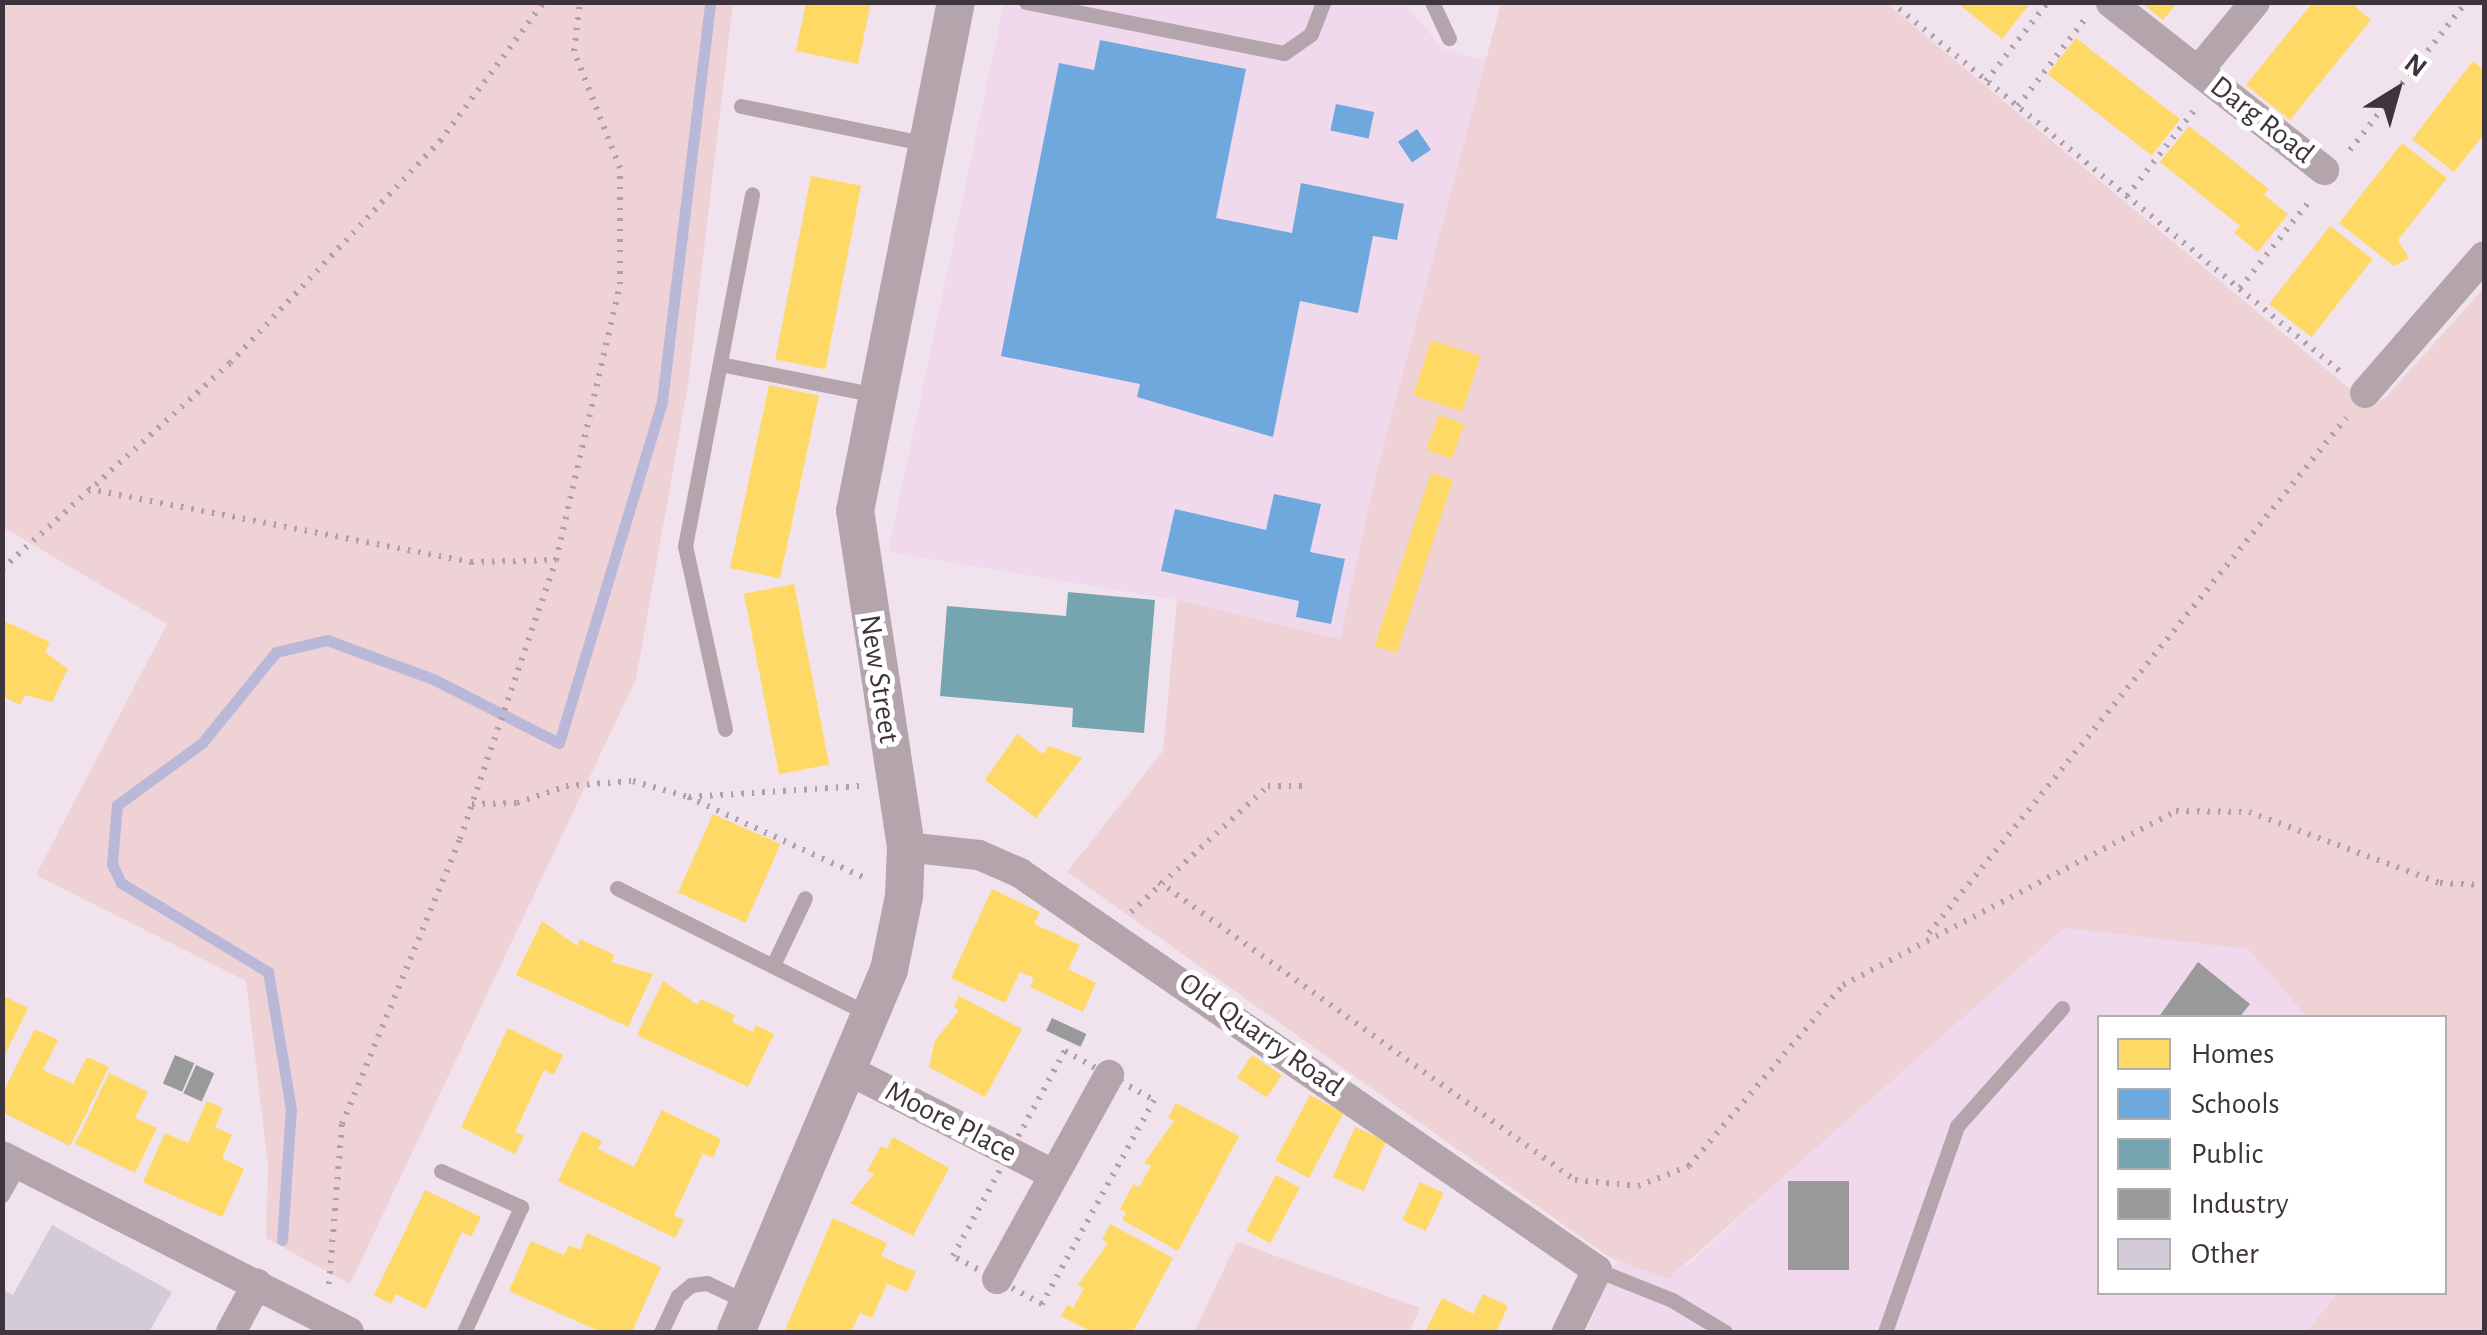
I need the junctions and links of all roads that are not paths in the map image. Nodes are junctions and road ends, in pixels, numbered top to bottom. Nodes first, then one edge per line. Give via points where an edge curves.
1 (956, 2) edge
2 (1026, 2) edge
3 (1322, 2) edge
4 (1432, 2) edge
5 (2255, 2) edge
6 (2112, 3) edge
7 (1449, 38) dead end
8 (2207, 77) junction
9 (741, 106) dead end
10 (926, 144) junction
11 (2329, 172) road end
12 (752, 194) dead end
13 (2484, 256) edge
14 (720, 364) junction
15 (2366, 393) road end
16 (877, 395) junction
17 (726, 728) dead end
18 (906, 847) junction
19 (618, 888) dead end
20 (805, 898) dead end
21 (773, 965) junction
22 (2062, 1008) dead end
23 (871, 1015) junction
24 (848, 1070) junction
25 (1109, 1075) dead end
26 (10, 1160) edge
27 (441, 1171) dead end
28 (1053, 1174) junction
29 (2, 1195) edge
30 (1597, 1270) junction
31 (997, 1280) dead end
32 (257, 1284) junction
33 (742, 1318) edge
34 (337, 1326) edge
35 (232, 1332) edge
36 (464, 1332) edge
37 (661, 1332) edge
38 (1568, 1332) edge
39 (1725, 1332) edge
40 (1885, 1332) edge

1 - 10 street, New Street
2 - 3 lane via 1284,53 1311,34
4 - 7 lane
5 - 8 street, Darg Road
6 - 8 street, Darg Road
8 - 11 street, Darg Road
9 - 10 lane
10 - 16 street, New Street
12 - 14 lane
13 - 15 street
14 - 16 lane
14 - 17 lane via 685,546
16 - 18 street, New Street via 858,488 856,542
18 - 23 street, New Street via 904,896
18 - 30 street, Old Quarry Road via 979,855 1020,872
19 - 21 lane
20 - 21 lane
21 - 23 lane
22 - 40 lane via 1957,1126
23 - 24 street, New Street
24 - 28 street, Moore Place
24 - 33 street, New Street
25 - 28 street, Moore Place
26 - 29 lane
26 - 32 street
27 - 36 lane via 521,1206
28 - 31 street, Moore Place
30 - 38 street
30 - 39 lane via 1672,1300
32 - 34 street
32 - 35 street
33 - 37 lane via 707,1284 692,1285 678,1296

